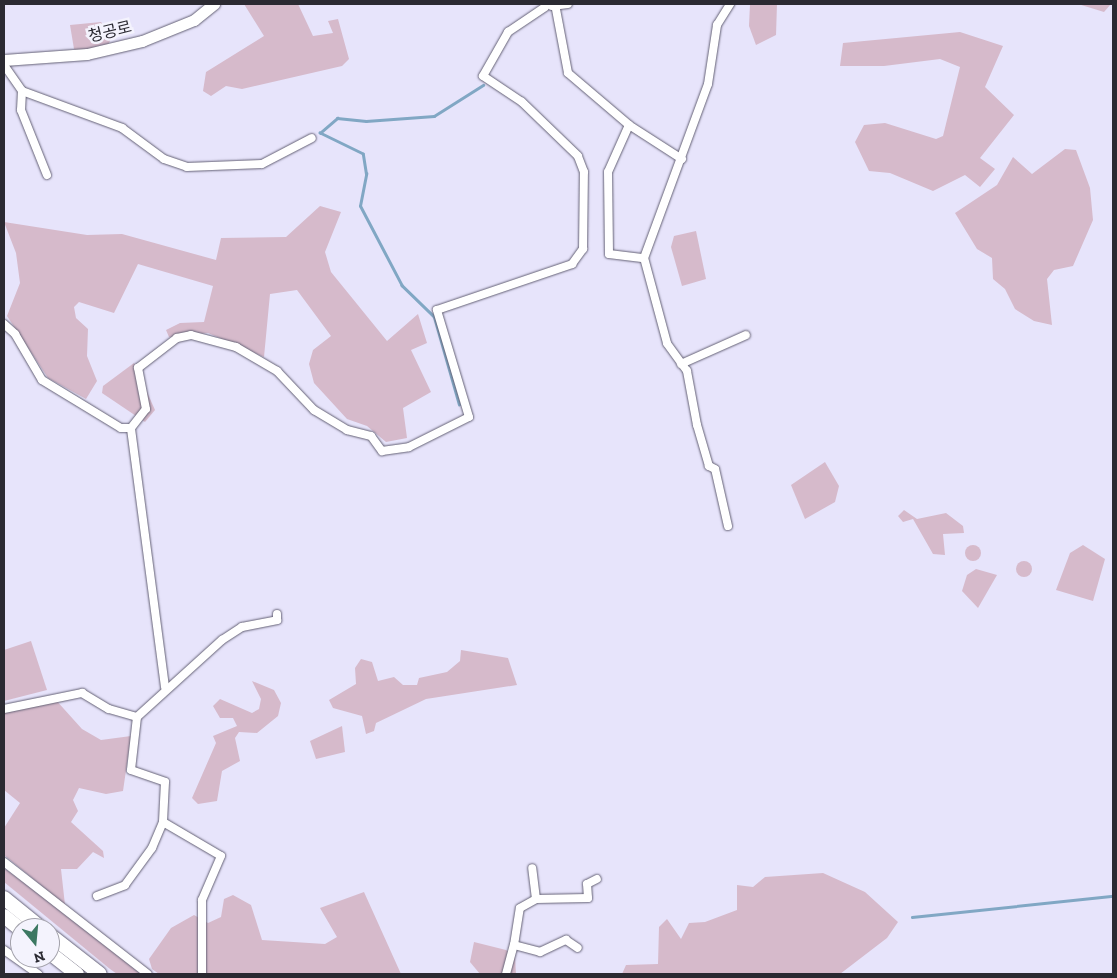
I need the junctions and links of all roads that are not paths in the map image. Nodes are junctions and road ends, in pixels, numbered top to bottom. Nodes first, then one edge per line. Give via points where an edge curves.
1 (214, 4) edge
2 (568, 4) edge
3 (730, 4) edge
4 (545, 5) edge
5 (555, 5) edge
6 (4, 60) edge
7 (4, 65) edge
8 (22, 91) junction
9 (629, 125) junction
10 (312, 138) dead end
11 (682, 159) junction
12 (47, 175) dead end
13 (644, 258) junction
14 (4, 324) edge
15 (746, 335) dead end
16 (681, 364) junction
17 (131, 428) junction
18 (728, 526) dead end
19 (277, 614) dead end
20 (165, 687) junction
21 (4, 709) edge
22 (137, 718) junction
23 (163, 822) junction
24 (4, 862) edge
25 (532, 868) dead end
26 (597, 879) dead end
27 (97, 896) dead end
28 (4, 898) edge
29 (536, 899) junction
30 (29, 918) edge
31 (60, 943) edge
32 (514, 945) junction
33 (578, 948) dead end
34 (4, 950) edge
35 (60, 961) edge
36 (38, 974) edge
37 (77, 974) edge
38 (100, 974) edge
39 (148, 974) edge
40 (202, 974) edge
41 (506, 974) edge

1 - 6 street, 청공로 via 194,20 142,41 87,54
2 - 5 street
3 - 11 street via 717,25 708,84
4 - 5 street
4 - 17 street via 508,32 483,76 522,102 578,156 584,172 583,249 572,264 437,310 469,417 409,447 382,451 371,436 347,430 314,410 277,371 236,347 191,335 178,338 138,368 146,409
5 - 9 street via 568,74
7 - 8 street
8 - 10 street via 122,128 164,159 187,167 262,164
8 - 12 street via 21,110
9 - 11 street
9 - 13 street via 608,172 609,254
11 - 13 street
13 - 16 street via 667,343
14 - 17 street via 15,334 42,380 121,428
15 - 16 street
16 - 18 street via 688,371 696,425 709,466 716,469
17 - 20 street
19 - 20 street via 277,620 242,627
20 - 22 street
21 - 22 street via 82,693 109,709
22 - 23 street via 131,770 165,782
23 - 27 street via 152,848 125,885
23 - 40 street via 221,856 202,900
24 - 39 street
25 - 29 street
26 - 29 street via 587,884 588,898
28 - 30 highway
29 - 32 street via 520,908
31 - 38 highway
32 - 33 street via 540,952 566,940
32 - 41 street
34 - 36 street
35 - 37 highway

